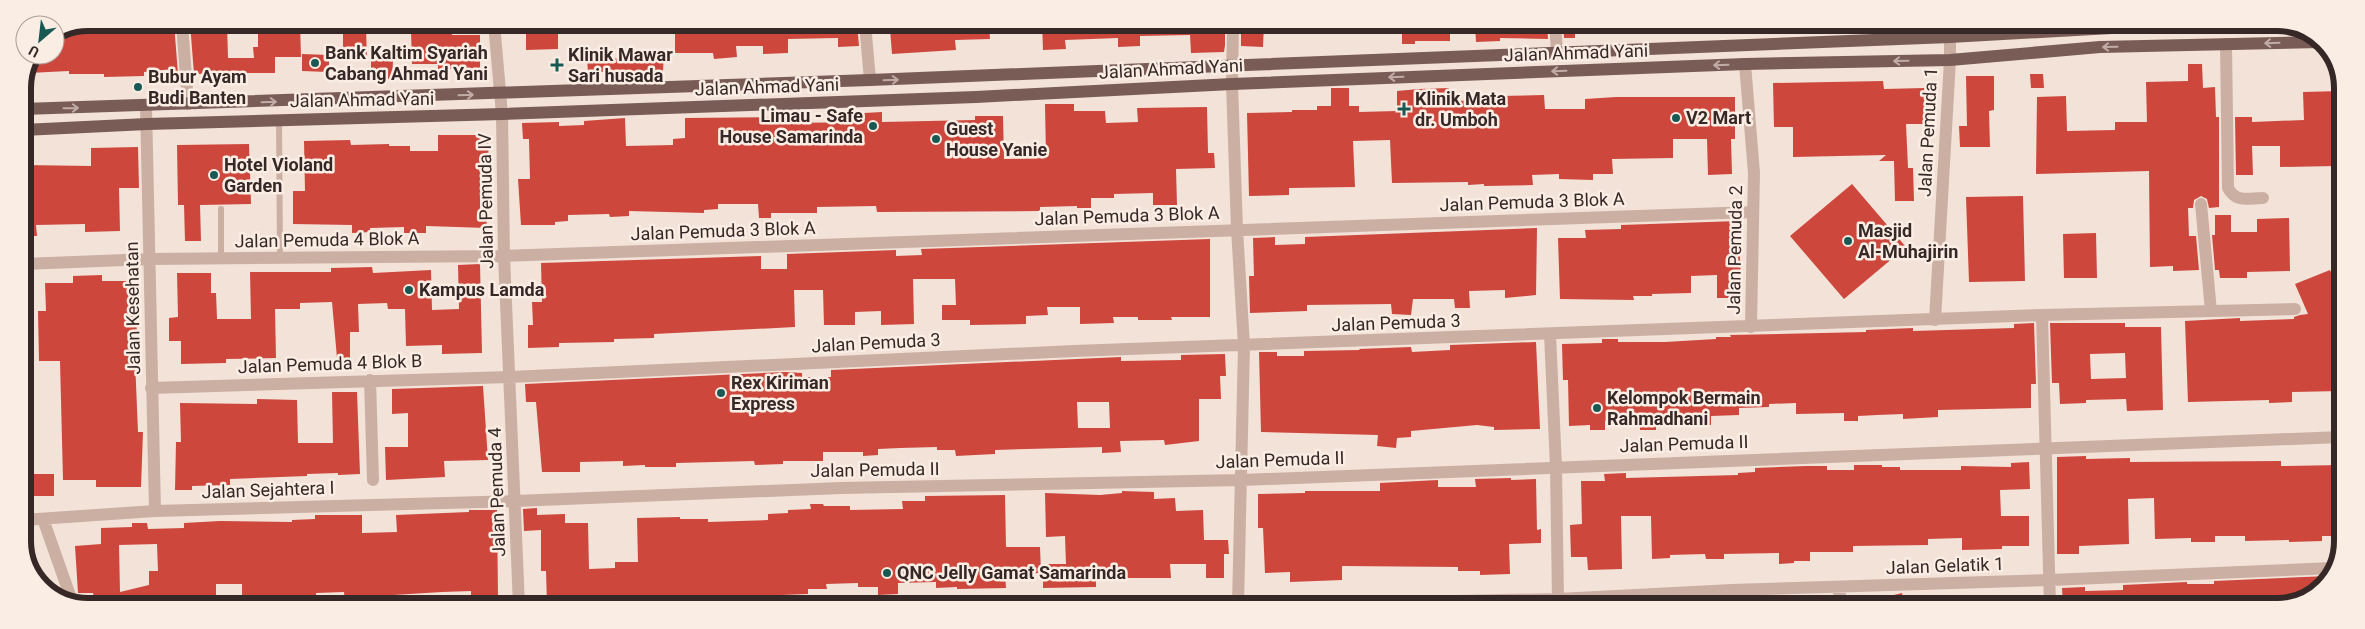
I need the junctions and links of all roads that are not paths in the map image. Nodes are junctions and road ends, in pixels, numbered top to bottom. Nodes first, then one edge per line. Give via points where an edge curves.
1 (183, 31) edge
2 (495, 31) edge
3 (866, 31) edge
4 (1233, 31) edge
5 (1555, 31) edge
6 (1904, 31) edge
7 (1943, 31) edge
8 (1950, 31) edge
9 (1891, 38) junction
10 (2311, 42) edge
11 (2226, 44) junction
12 (1556, 51) junction
13 (1950, 60) junction
14 (1745, 64) junction
15 (1234, 66) junction
16 (870, 80) junction
17 (1232, 84) junction
18 (499, 94) junction
19 (188, 104) junction
20 (146, 106) junction
21 (31, 109) edge
22 (502, 114) junction
23 (279, 120) junction
24 (147, 124) junction
25 (31, 130) edge
26 (2263, 198) dead end
27 (2201, 204) dead end
28 (221, 209) dead end
29 (1753, 212) junction
30 (1237, 229) junction
31 (504, 256) junction
32 (280, 258) junction
33 (150, 259) junction
34 (221, 259) junction
35 (31, 264) edge
36 (2295, 309) dead end
37 (2211, 311) junction
38 (2042, 315) junction
39 (1935, 320) junction
40 (1751, 327) junction
41 (1550, 334) junction
42 (1244, 346) junction
43 (510, 377) junction
44 (370, 380) junction
45 (151, 388) junction
46 (2334, 437) edge
47 (2046, 448) junction
48 (1556, 466) junction
49 (373, 480) dead end
50 (1242, 480) junction
51 (515, 500) junction
52 (156, 511) junction
53 (43, 519) junction
54 (31, 520) edge
55 (2326, 568) edge
56 (2050, 580) junction
57 (1837, 587) junction
58 (71, 595) edge
59 (519, 598) edge
60 (1238, 598) edge
61 (1558, 598) edge
62 (1643, 598) edge
63 (1841, 598) edge
64 (2050, 598) edge

1 - 19 street
2 - 18 street, Jalan Pemuda IV
3 - 16 street
4 - 15 street
5 - 12 street
6 - 9 main road
7 - 9 main road, Jalan Ahmad Yani
8 - 13 street, Jalan Pemuda 1
9 - 12 main road, Jalan Ahmad Yani
10 -> 11 main road, Jalan Ahmad Yani
11 -> 13 main road, Jalan Ahmad Yani via 2100,47
11 - 26 street via 2228,188 2238,199
12 - 15 main road, Jalan Ahmad Yani
13 -> 14 main road, Jalan Ahmad Yani
13 - 39 street, Jalan Pemuda 1
14 -> 17 main road, Jalan Ahmad Yani
14 - 29 street, Jalan Pemuda 2 via 1754,173
16 -> 15 main road, Jalan Ahmad Yani
15 - 17 street
16 - 18 main road, Jalan Ahmad Yani
17 - 22 main road, Jalan Ahmad Yani
17 - 30 street
19 -> 18 main road, Jalan Ahmad Yani
18 - 22 street, Jalan Pemuda IV
19 - 20 main road, Jalan Ahmad Yani
21 -> 20 main road, Jalan Ahmad Yani
20 - 24 street, Jalan Kesehatan
22 - 23 main road, Jalan Ahmad Yani
22 - 31 street, Jalan Pemuda IV
23 - 24 main road, Jalan Ahmad Yani
23 - 32 lane
24 - 25 main road, Jalan Ahmad Yani
24 - 33 street, Jalan Kesehatan
27 - 37 street
28 - 34 lane
29 - 30 street, Jalan Pemuda 3 Blok A
29 - 40 street, Jalan Pemuda 2
30 - 31 street, Jalan Pemuda 3 Blok A
30 - 42 street
31 - 32 street, Jalan Pemuda 4 Blok A
31 - 43 street, Jalan Pemuda IV
32 - 34 street, Jalan Pemuda 4 Blok A
33 - 34 street, Jalan Pemuda 4 Blok A
33 - 35 street, Jalan Pemuda 4 Blok A
33 - 45 street, Jalan Kesehatan
36 - 37 street
37 - 38 street
38 - 39 street
38 - 47 street
39 - 40 street
40 - 41 street, Jalan Pemuda 2
41 - 42 street, Jalan Pemuda 3
41 - 48 street
42 - 43 street, Jalan Pemuda 3
42 - 50 street
43 - 44 street, Jalan Pemuda 4 Blok B
43 - 51 street, Jalan Pemuda 4
44 - 45 street, Jalan Pemuda 4 Blok B
44 - 49 street
45 - 52 street, Jalan Kesehatan
46 - 47 street, Jalan Pemuda II
47 - 48 street, Jalan Pemuda II
47 - 56 street
48 - 50 street, Jalan Pemuda II
48 - 61 street
50 - 51 street, Jalan Pemuda II via 840,488
50 - 60 street
51 - 52 street, Jalan Sejahtera I
51 - 59 street, Jalan Pemuda 4
52 - 53 street, Jalan Sejahtera I
53 - 54 street, Jalan Sejahtera I
53 - 58 street
55 - 56 street, Jalan Gelatik 1
56 - 57 street, Jalan Gelatik 1
56 - 64 street
57 - 62 street, Jalan Gelatik 1
57 - 63 street

